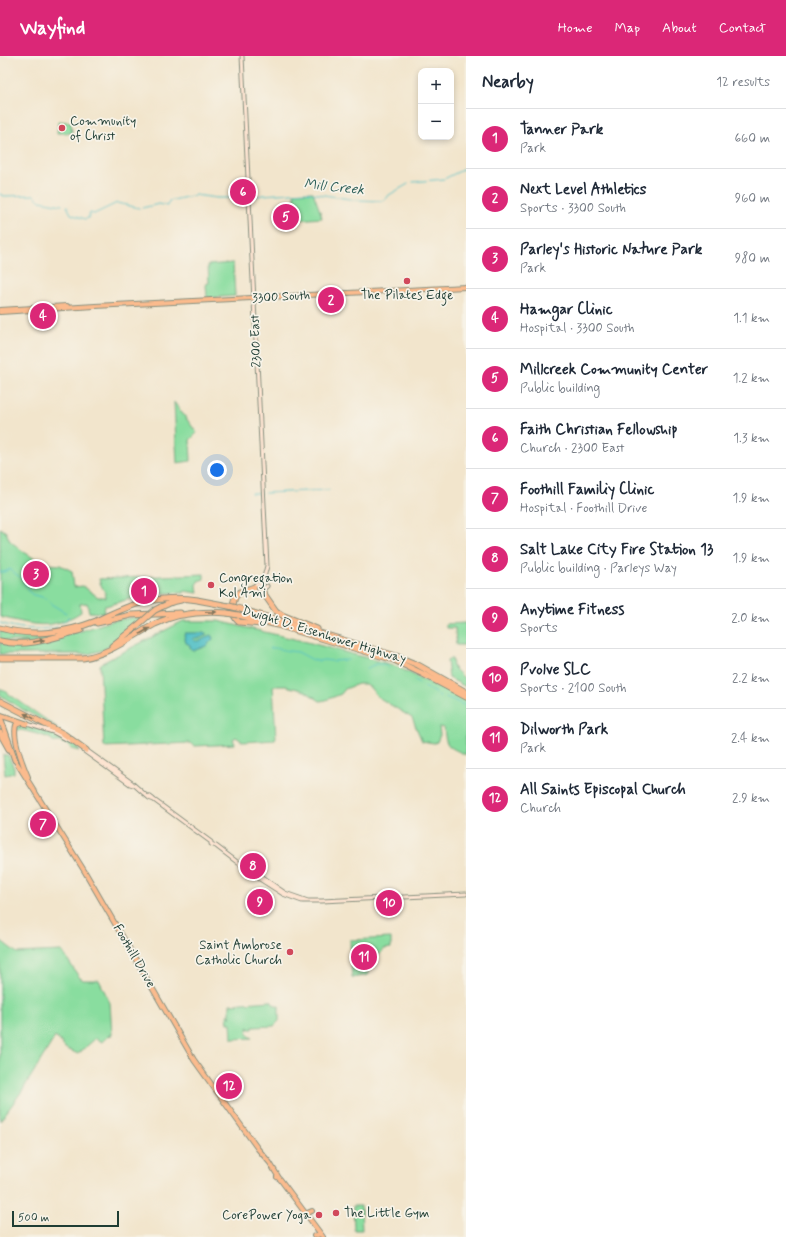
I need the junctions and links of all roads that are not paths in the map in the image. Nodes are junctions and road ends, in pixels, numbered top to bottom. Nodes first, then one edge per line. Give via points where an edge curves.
1 (242, 56) edge
2 (466, 287) edge
3 (254, 298) junction
4 (0, 311) edge
5 (260, 587) junction
6 (198, 600) junction
7 (195, 612) junction
8 (91, 625) junction
9 (277, 625) junction
10 (0, 629) edge
11 (340, 638) junction
12 (0, 642) edge
13 (0, 657) edge
14 (438, 680) junction
15 (449, 686) junction
16 (466, 692) edge
17 (466, 697) edge
18 (0, 701) edge
19 (0, 719) edge
20 (27, 724) junction
21 (0, 733) edge
22 (86, 751) junction
23 (11, 752) junction
24 (15, 760) junction
25 (29, 783) junction
26 (257, 875) junction
27 (466, 894) edge
28 (308, 901) junction
29 (312, 1211) dead end
30 (305, 1214) junction
31 (321, 1235) edge
32 (314, 1236) edge

1 - 3 main road, 2300 East
2 - 3 main road, 3300 South
3 - 4 main road, 3300 South
3 - 5 main road, 2300 East via 268,566
5 - 9 highway via 242,591 236,596 233,609 236,620 244,623
5 - 11 highway via 276,611 282,615
6 - 10 highway via 172,598 144,602 82,626 59,631 27,633
6 - 11 highway, Dwight D. Eisenhower Highway, bridge via 237,608
6 - 13 highway, Dwight D. Eisenhower Highway, bridge via 179,600 155,610 108,648 89,655
7 - 8 highway via 131,615
7 -> 9 highway, Dwight D. Eisenhower Highway, bridge via 227,613
13 -> 7 highway, Dwight D. Eisenhower Highway via 94,656 172,617
8 - 10 highway via 41,635
12 -> 8 highway via 37,642 82,630
9 - 14 highway, Dwight D. Eisenhower Highway via 394,660
11 - 14 highway, Dwight D. Eisenhower Highway via 418,665
14 - 15 highway, Dwight D. Eisenhower Highway
15 - 16 highway, Dwight D. Eisenhower Highway
15 - 17 highway, Dwight D. Eisenhower Highway
22 -> 18 highway via 64,734
19 - 20 highway
19 - 23 highway
19 - 24 highway
20 - 22 main road via 53,732
20 - 25 main road via 17,723 15,730 20,758
21 - 23 highway
22 - 26 main road
23 - 24 highway
24 - 25 main road, Foothill Drive
25 - 30 main road, Foothill Drive via 85,872 194,1060
26 - 28 main road via 285,893
26 - 28 main road via 287,896
27 - 28 main road
29 - 30 main road
30 - 31 main road, Foothill Drive
31 - 32 main road

